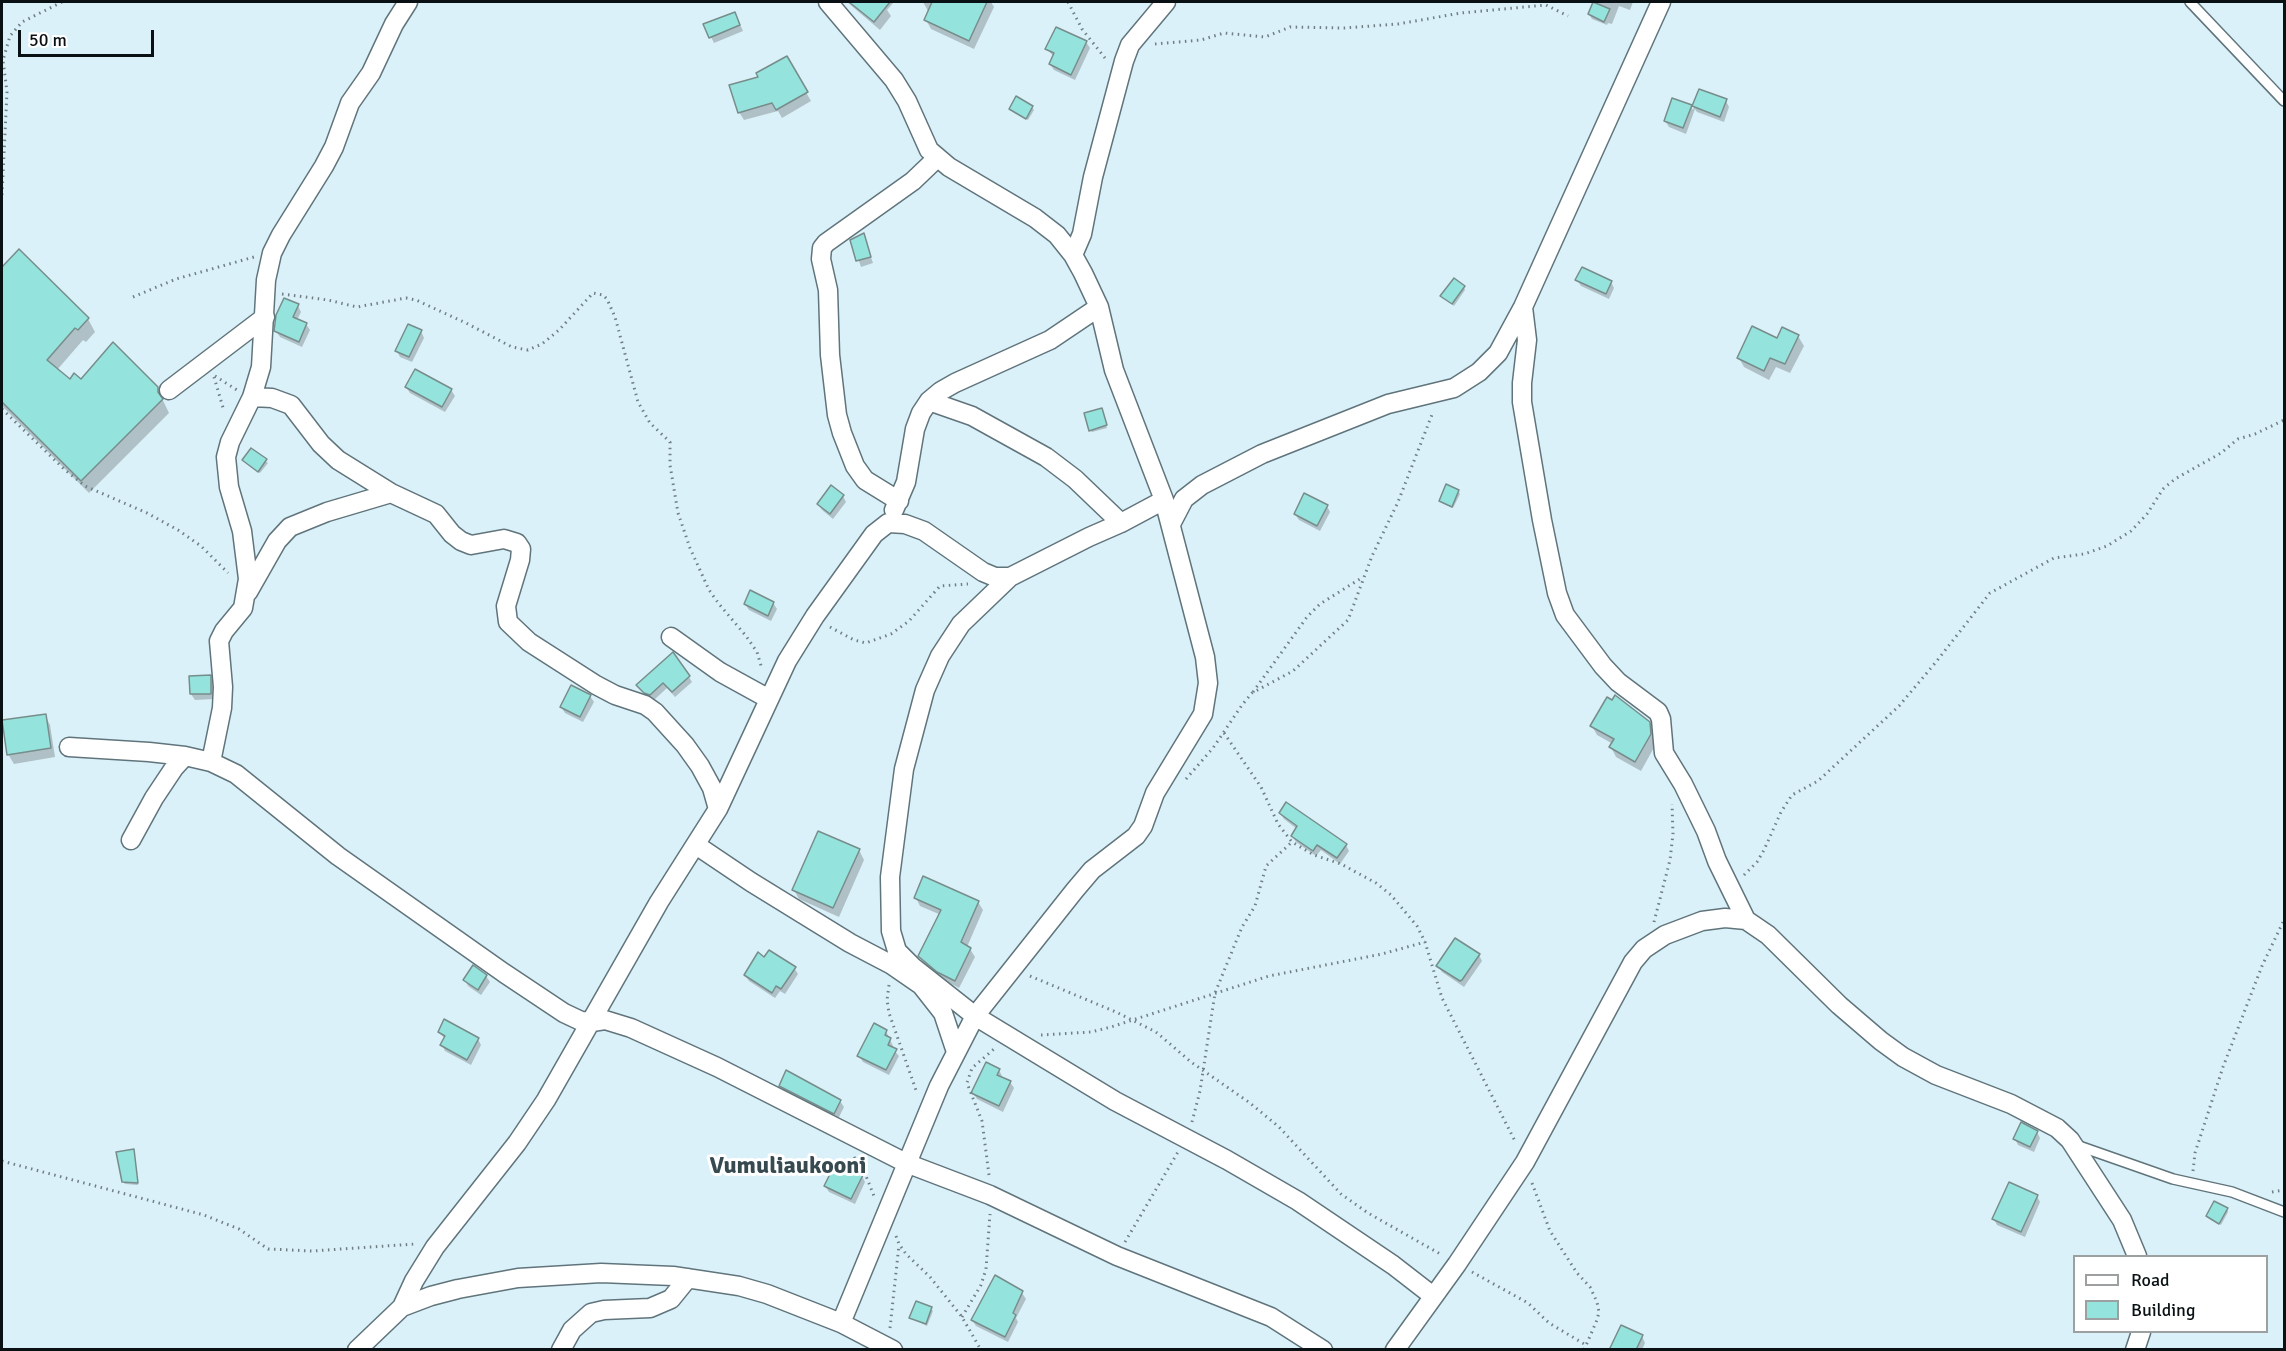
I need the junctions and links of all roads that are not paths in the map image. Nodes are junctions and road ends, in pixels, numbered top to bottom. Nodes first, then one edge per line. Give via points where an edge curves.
1 (408, 2) edge
2 (828, 2) edge
3 (1166, 2) edge
4 (1661, 2) edge
5 (2190, 2) edge
6 (2284, 101) edge
7 (937, 158) junction
8 (1073, 255) junction
9 (1099, 307) junction
10 (1523, 307) junction
11 (265, 317) junction
12 (169, 390) dead end
13 (252, 397) junction
14 (929, 401) junction
15 (391, 494) junction
16 (1164, 500) junction
17 (899, 501) junction
18 (888, 523) junction
19 (1121, 523) junction
20 (1171, 524) junction
21 (1002, 577) junction
22 (246, 595) junction
23 (671, 637) dead end
24 (767, 698) junction
25 (69, 747) dead end
26 (185, 756) junction
27 (211, 762) junction
28 (718, 809) junction
29 (132, 840) dead end
30 (696, 845) junction
31 (1746, 920) junction
32 (975, 1016) junction
33 (592, 1022) junction
34 (956, 1052) junction
35 (2073, 1144) junction
36 (906, 1163) junction
37 (2284, 1212) edge
38 (2135, 1255) edge
39 (688, 1278) junction
40 (1433, 1296) junction
41 (402, 1307) junction
42 (841, 1323) junction
43 (2141, 1333) edge
44 (891, 1348) edge
45 (357, 1350) edge
46 (561, 1350) edge
47 (1323, 1350) edge
48 (1395, 1350) edge
49 (2135, 1350) edge

1 - 11 street via 371,73 350,103 329,157 272,253
2 - 7 street via 894,80 908,101 924,141
3 - 8 street via 1130,45 1118,76 1082,234
4 - 10 street
5 - 6 lane
7 - 8 street via 1035,218 1057,235
7 - 17 street via 913,181 822,248 830,355 842,433 865,480
8 - 9 street
9 - 14 street via 1050,340 955,383
9 - 16 street via 1114,370
10 - 20 street via 1498,352 1454,388 1388,404 1262,454 1191,492
10 - 31 street via 1527,340 1522,402 1542,520 1565,615 1618,682 1658,712 1664,753 1683,784
11 - 12 street via 207,372
11 - 13 street via 261,367
13 - 15 street via 272,398 291,405 338,460
13 - 22 street via 226,457 229,488 247,555
14 - 17 street via 915,429
14 - 19 street via 972,416 1046,457
15 - 22 street via 290,527 277,541
15 - 28 street via 436,514 452,534 471,544 504,539 517,543 520,560 506,606 508,622 529,642 596,685 655,712 700,766
16 - 19 street
16 - 20 street
17 - 18 street
18 - 21 street via 924,531 970,564
18 - 24 street via 874,534 815,616
19 - 21 street
20 - 32 street via 1205,657 1208,683 1203,714 1155,793 1136,836 1092,870
21 - 32 street via 961,624 940,656 925,690 904,769 890,877 891,931 897,951
22 - 27 street via 243,608 219,641 222,708
23 - 24 street via 720,672
24 - 28 street
25 - 26 street
26 - 27 street
26 - 29 street via 159,789
27 - 33 street via 236,774 329,850 538,997 581,1021
28 - 30 street
30 - 33 street via 659,902
30 - 34 street via 921,985 943,1013
31 - 35 street via 1768,935 1839,1005 1903,1057 1936,1075 2042,1118
31 - 40 street via 1702,921 1665,935 1644,949 1620,982 1525,1162
32 - 34 street
32 - 40 street via 1115,1101 1298,1201
33 - 36 street via 611,1021 648,1035
33 - 41 street via 517,1143 435,1247
34 - 36 street
35 - 37 lane via 2192,1185 2232,1192
35 - 38 street via 2122,1220
36 - 42 street
36 - 47 street via 990,1195 1117,1256 1271,1317
39 - 41 street via 601,1273 519,1278 459,1289
39 - 42 street via 739,1286
39 - 46 street via 671,1299 650,1308 591,1313 572,1330
40 - 48 street
41 - 45 street
42 - 44 street
43 - 49 street

